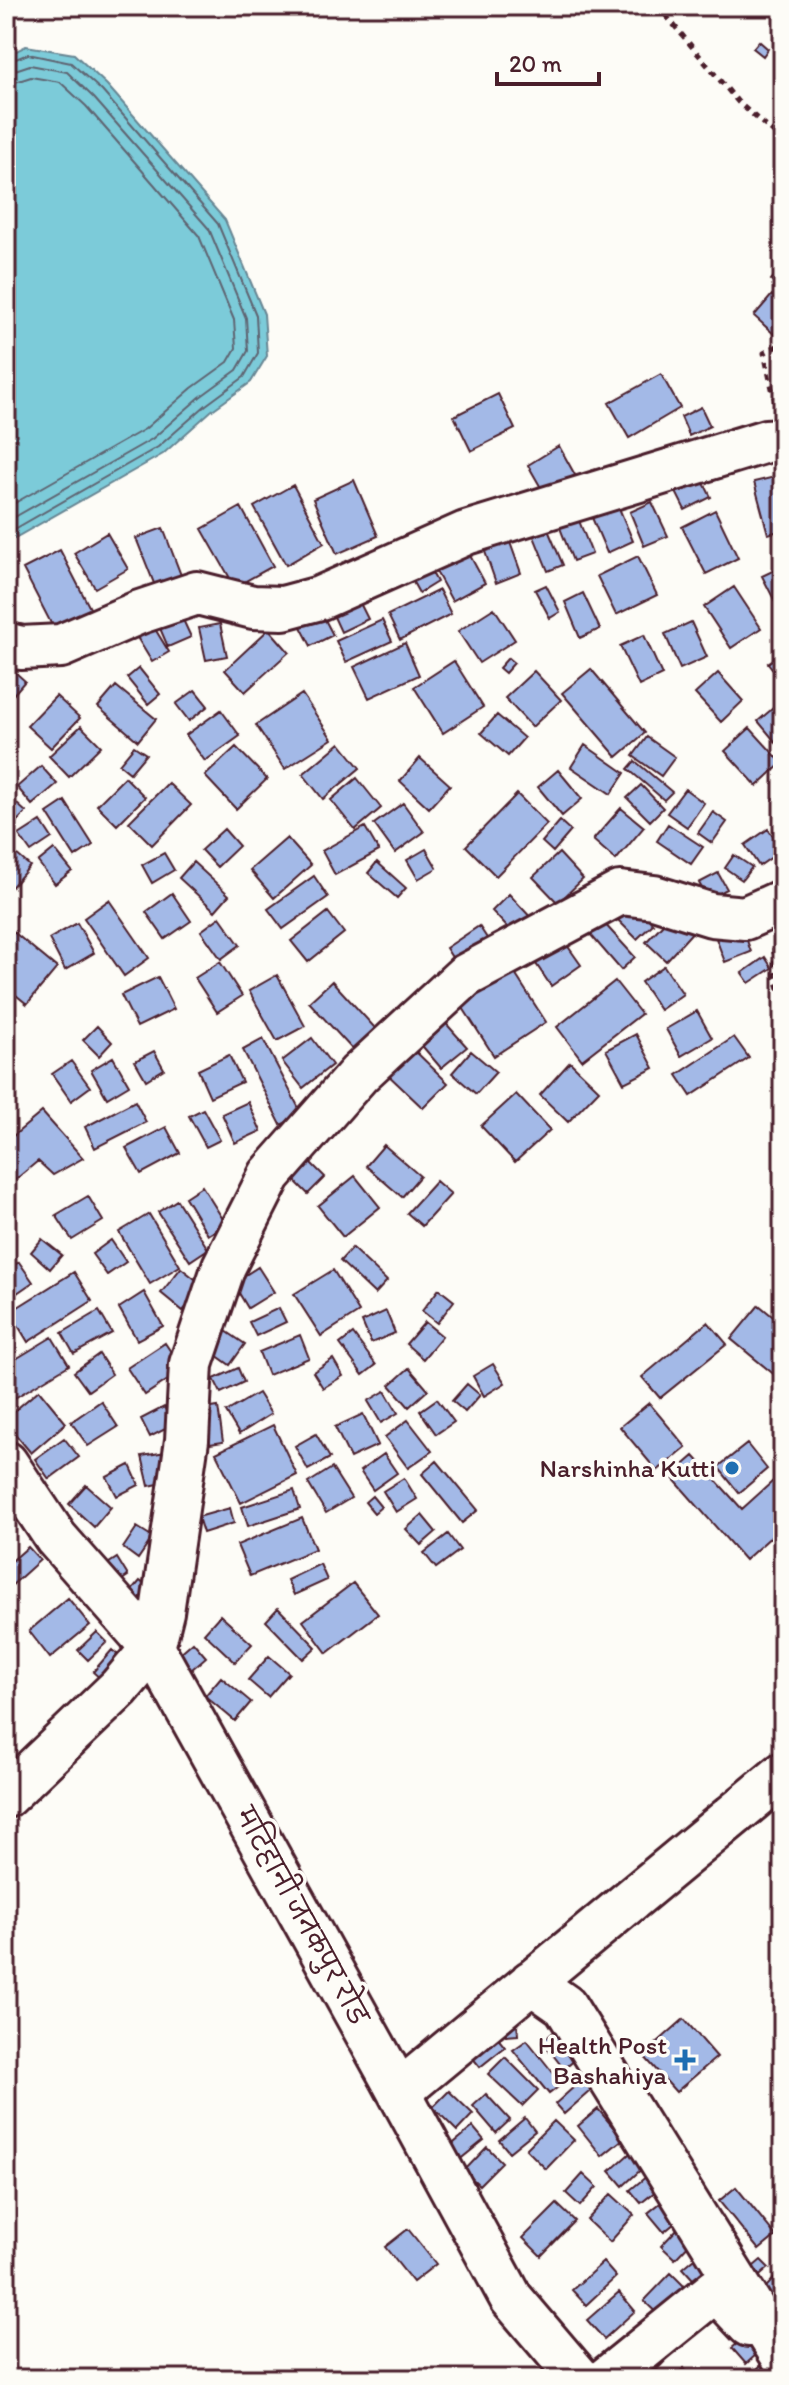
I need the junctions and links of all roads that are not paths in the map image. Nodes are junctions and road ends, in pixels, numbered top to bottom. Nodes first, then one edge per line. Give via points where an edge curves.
1 (780, 424) edge
2 (6, 644) edge
3 (777, 904) edge
4 (6, 1463) edge
5 (153, 1648) junction
6 (783, 1774) edge
7 (6, 1796) edge
8 (531, 1982) junction
9 (399, 2092) junction
10 (783, 2358) edge
11 (580, 2379) edge
12 (606, 2379) edge

1 - 2 street via 766,441 466,533 320,598 283,608 253,607 197,593 61,646
3 - 5 street via 745,918 620,893 479,968 359,1074 270,1175 224,1266 191,1364 187,1440
4 - 5 street, मटिहानी जनकपुर रोड via 56,1538
5 - 7 street via 119,1688
5 - 9 street, मटिहानी जनकपुर रोड
6 - 8 street
8 - 9 street
8 - 10 street via 565,2006
9 - 11 street, मटिहानी जनकपुर रोड via 511,2298
10 - 12 street via 716,2290

